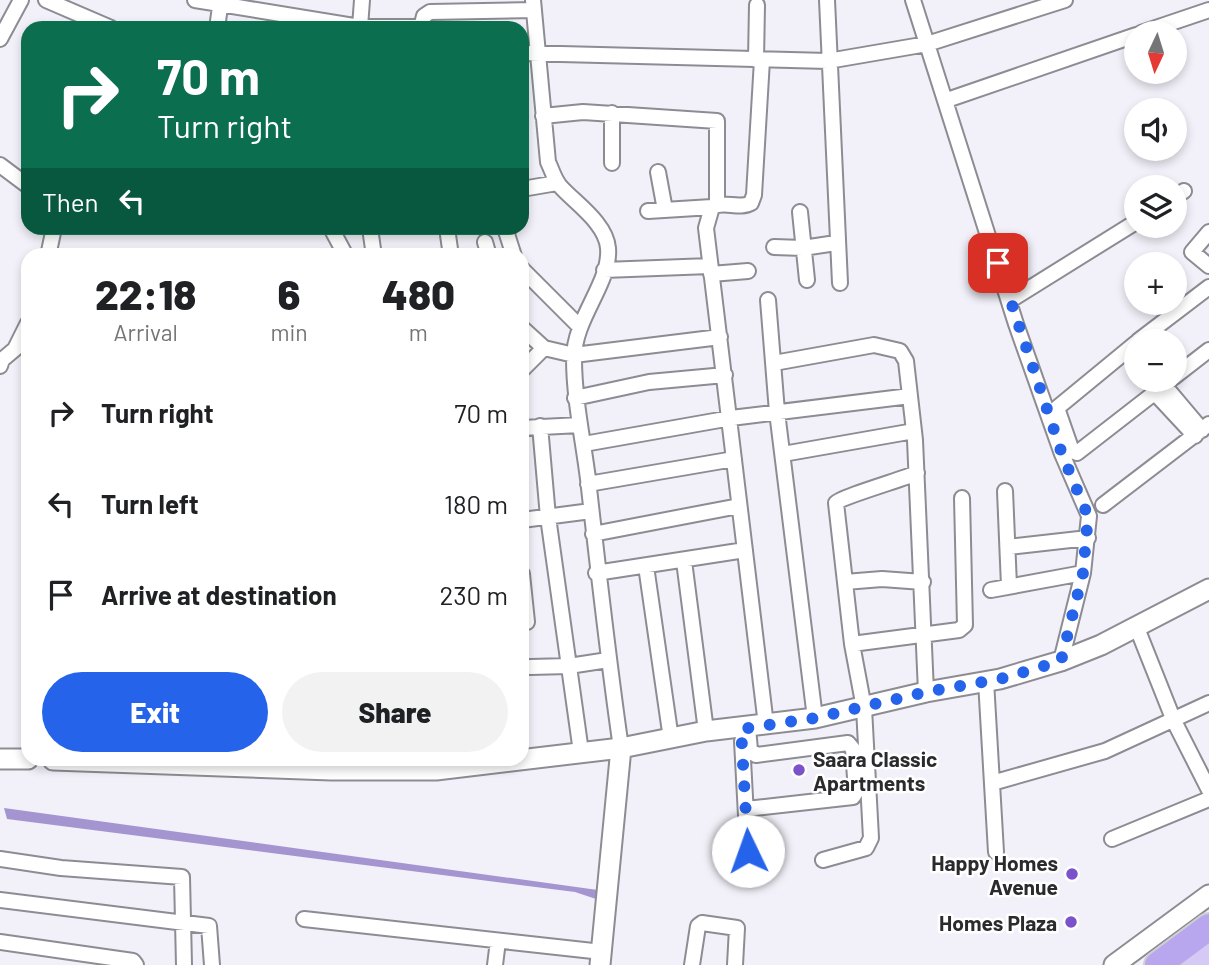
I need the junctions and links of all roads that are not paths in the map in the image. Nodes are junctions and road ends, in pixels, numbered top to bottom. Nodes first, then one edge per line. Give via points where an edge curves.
1 (21, 0) edge
2 (46, 0) edge
3 (195, 0) edge
4 (362, 0) edge
5 (827, 0) edge
6 (913, 0) edge
7 (1065, 0) edge
8 (221, 3) edge
9 (533, 5) edge
10 (757, 5) dead end
11 (1209, 10) edge
12 (4, 21) edge
13 (95, 21) edge
14 (219, 21) edge
15 (325, 21) edge
16 (360, 21) edge
17 (423, 21) edge
18 (1176, 21) edge
19 (0, 39) edge
20 (1124, 39) edge
21 (926, 44) junction
22 (529, 53) edge
23 (537, 53) junction
24 (759, 60) junction
25 (828, 61) junction
26 (947, 100) junction
27 (612, 113) junction
28 (543, 116) junction
29 (612, 163) dead end
30 (0, 165) edge
31 (658, 172) dead end
32 (21, 181) edge
33 (557, 183) junction
34 (529, 188) edge
35 (714, 206) junction
36 (665, 210) junction
37 (648, 211) dead end
38 (800, 212) dead end
39 (1124, 229) edge
40 (1209, 232) edge
41 (836, 243) junction
42 (774, 247) dead end
43 (803, 248) junction
44 (1209, 266) edge
45 (604, 270) junction
46 (711, 270) junction
47 (748, 271) dead end
48 (529, 277) edge
49 (807, 281) dead end
50 (840, 283) dead end
51 (1209, 286) edge
52 (768, 300) dead end
53 (1009, 301) junction
54 (578, 325) junction
55 (1154, 329) edge
56 (529, 334) edge
57 (21, 337) edge
58 (720, 337) junction
59 (544, 348) junction
60 (1209, 350) edge
61 (1124, 353) edge
62 (574, 355) junction
63 (529, 363) edge
64 (774, 363) junction
65 (0, 366) edge
66 (1187, 367) edge
67 (725, 375) junction
68 (1155, 392) edge
69 (1173, 392) edge
70 (910, 396) junction
71 (575, 398) junction
72 (777, 412) junction
73 (731, 418) junction
74 (580, 425) junction
75 (540, 426) junction
76 (529, 427) edge
77 (1202, 430) edge
78 (914, 431) junction
79 (584, 444) junction
80 (783, 454) junction
81 (734, 459) junction
82 (917, 473) junction
83 (588, 484) junction
84 (1005, 491) dead end
85 (962, 498) dead end
86 (1103, 505) dead end
87 (739, 506) junction
88 (591, 511) junction
89 (548, 517) junction
90 (529, 519) edge
91 (593, 534) junction
92 (1088, 538) junction
93 (1009, 547) junction
94 (745, 550) junction
95 (684, 561) junction
96 (646, 566) junction
97 (596, 573) junction
98 (1083, 573) junction
99 (845, 582) junction
100 (923, 582) junction
101 (1009, 586) junction
102 (1209, 589) edge
103 (990, 590) dead end
104 (1138, 628) junction
105 (924, 635) junction
106 (852, 644) junction
107 (608, 660) junction
108 (1061, 661) junction
109 (569, 666) junction
110 (530, 667) dead end
111 (986, 681) junction
112 (926, 692) junction
113 (1209, 703) edge
114 (864, 708) junction
115 (815, 718) junction
116 (1174, 721) junction
117 (752, 727) junction
118 (706, 731) junction
119 (671, 738) junction
120 (621, 748) junction
121 (581, 752) junction
122 (529, 758) edge
123 (0, 759) edge
124 (21, 759) edge
125 (219, 766) edge
126 (468, 766) edge
127 (992, 783) junction
128 (1209, 790) edge
129 (1209, 799) edge
130 (746, 809) junction
131 (1112, 839) dead end
132 (996, 852) dead end
133 (0, 859) edge
134 (823, 860) dead end
135 (749, 872) dead end
136 (1209, 895) edge
137 (0, 900) edge
138 (304, 919) dead end
139 (183, 925) junction
140 (1209, 925) edge
141 (498, 941) junction
142 (0, 942) edge
143 (1209, 947) edge
144 (1209, 955) edge
145 (601, 959) edge
146 (96, 960) edge
147 (1151, 960) edge
148 (136, 965) edge
149 (184, 965) edge
150 (212, 965) edge
151 (495, 965) edge
152 (692, 965) edge
153 (735, 965) edge
154 (1114, 965) edge
155 (1186, 965) edge
156 (1195, 965) edge

1 - 12 street
2 - 13 street
3 - 8 street
4 - 16 street
5 - 25 street
6 - 21 street
7 - 21 street
8 - 14 street
8 - 15 street
9 - 17 street via 430,12
9 - 23 street
10 - 24 street
11 - 18 street
12 - 19 street
20 - 26 street
21 - 25 street
21 - 26 street
22 - 23 street
23 - 24 street
23 - 28 street
24 - 25 street
24 - 35 street via 754,195 745,206
25 - 41 street
26 - 53 street
27 - 28 street
27 - 29 street
27 - 35 street via 717,121
28 - 33 street via 548,162
30 - 32 street
31 - 36 street
33 - 34 street
33 - 45 street via 600,228 608,247
35 - 36 street
35 - 46 street via 706,228
36 - 37 street
38 - 43 street
39 - 53 street
40 - 44 street via 1192,252
41 - 43 street
41 - 50 street
42 - 43 street
43 - 49 street
45 - 46 street
45 - 54 street
46 - 47 street
46 - 58 street
48 - 54 street
51 - 55 street
52 - 64 street
53 - 92 street via 1088,516
54 - 62 street
56 - 59 street
57 - 65 street
58 - 62 street
58 - 67 street
59 - 62 street
59 - 63 street
60 - 66 street
61 - 68 street via 1057,408 1072,451 1077,453
62 - 71 street
64 - 70 street via 874,345 891,347 906,361
64 - 72 street
67 - 71 street via 649,382
67 - 73 street
69 - 77 street
70 - 72 street
70 - 78 street
71 - 74 street
72 - 73 street
72 - 80 street
73 - 79 street
73 - 81 street
74 - 75 street
74 - 79 street
75 - 76 street
75 - 89 street
77 - 86 street
78 - 80 street
78 - 82 street
79 - 83 street
80 - 115 street
81 - 83 street
81 - 87 street
82 - 99 street via 869,492 841,497 836,503
82 - 100 street
83 - 88 street
84 - 93 street
85 - 105 street via 967,618 959,630
87 - 91 street
87 - 94 street
88 - 89 street
88 - 91 street
89 - 90 street
89 - 109 street
91 - 97 street
92 - 93 street
92 - 98 street
93 - 101 street
94 - 95 street
94 - 117 street
95 - 96 street
95 - 118 street
96 - 97 street
96 - 119 street
97 - 107 street
98 - 101 street
98 - 108 street
99 - 100 street
99 - 106 street
100 - 105 street
101 - 103 street
102 - 104 main road
104 - 108 main road
104 - 116 street
105 - 106 street
105 - 112 street
106 - 114 street
107 - 109 street
107 - 120 street
108 - 111 main road
109 - 110 street
109 - 121 street
111 - 112 main road
111 - 127 street
112 - 114 main road
113 - 116 street
114 - 115 main road
114 - 134 street via 870,842 866,848
115 - 117 main road
116 - 127 street via 1105,751
116 - 128 street
117 - 118 main road
117 - 130 street
117 - 130 street via 750,750 757,755 848,743 853,749 856,792 853,797
118 - 119 main road
119 - 120 main road
120 - 121 main road
120 - 145 main road
121 - 122 main road
123 - 124 main road
125 - 126 main road via 331,770
127 - 132 street
129 - 131 street
130 - 135 street
133 - 139 street via 182,877
136 - 147 main road
137 - 139 street
138 - 141 street
139 - 149 street
139 - 150 street via 209,926
140 - 147 highway
141 - 145 street
141 - 151 street
142 - 146 street
143 - 155 highway
144 - 156 main road
146 - 148 street via 133,961
147 - 154 main road
152 - 153 street via 702,923 737,929

